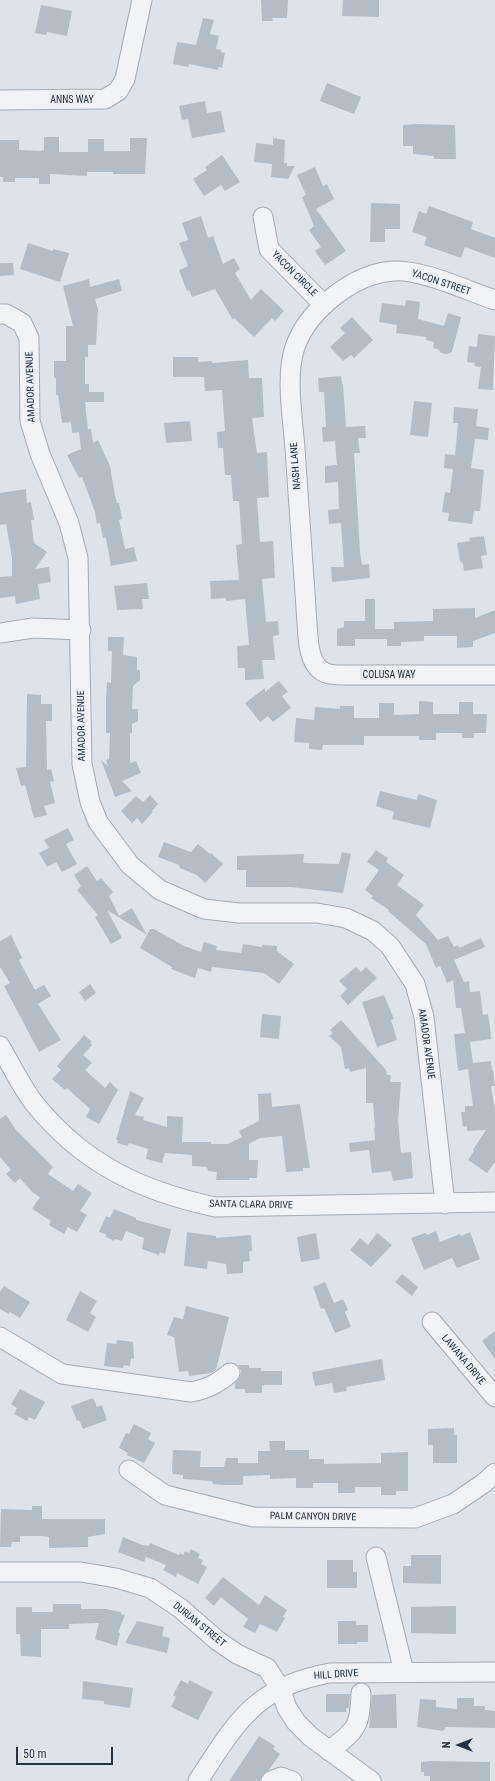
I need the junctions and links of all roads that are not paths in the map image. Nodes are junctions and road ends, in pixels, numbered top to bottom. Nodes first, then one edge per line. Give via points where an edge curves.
1 (142, 0) edge
2 (0, 100) edge
3 (263, 217) dead end
4 (495, 300) edge
5 (324, 305) junction
6 (0, 314) edge
7 (81, 630) junction
8 (0, 633) edge
9 (308, 637) joint
10 (495, 675) edge
11 (0, 1046) edge
12 (495, 1202) edge
13 (445, 1204) junction
14 (432, 1322) dead end
15 (0, 1337) edge
16 (230, 1373) dead end
17 (495, 1397) edge
18 (129, 1470) dead end
19 (495, 1473) edge
20 (376, 1557) dead end
21 (0, 1572) edge
22 (404, 1672) junction
23 (495, 1672) edge
24 (280, 1688) junction
25 (361, 1693) dead end
26 (329, 1751) junction
27 (198, 1781) edge
28 (271, 1781) edge
29 (292, 1781) edge
30 (371, 1781) edge

1 - 2 street, ANNS WAY via 125,79 118,91 105,99
3 - 5 street, YACON CIRCLE via 269,249
4 - 5 street, YACON STREET via 417,273 394,270 373,274 351,284
5 - 9 street, NASH LANE via 309,322 295,347 292,368 291,389
6 - 7 street, AMADOR AVENUE via 6,314 22,323 29,338 30,421 40,454 69,522 78,558
7 - 8 street via 33,628
7 - 13 street, AMADOR AVENUE via 82,764 90,802 98,822 130,865 160,890 204,909 239,913 317,913 346,918 373,931 390,946 415,984 424,1017
9 - 10 street, COLUSA WAY via 314,662 326,673
11 - 13 street, SANTA CLARA DRIVE via 34,1102 62,1134 93,1160 117,1175 160,1191 215,1207
12 - 13 street, SANTA CLARA DRIVE
14 - 17 street, LAWANA DRIVE
15 - 16 street via 62,1374 191,1392 217,1384
18 - 19 street, PALM CANYON DRIVE via 165,1495 253,1517 415,1518 453,1504
20 - 22 street
21 - 24 street, DURIAN STREET via 81,1572 116,1578 150,1588 180,1608 237,1654 267,1668
22 - 23 street, HILL DRIVE
22 - 24 street, HILL DRIVE via 330,1673 306,1677
24 - 26 street, DURIAN STREET via 287,1708 296,1722
24 - 27 street, HILL DRIVE via 252,1707 231,1731
25 - 26 street via 358,1723 349,1735
26 - 30 street, DURIAN STREET
28 - 29 street via 280,1777

